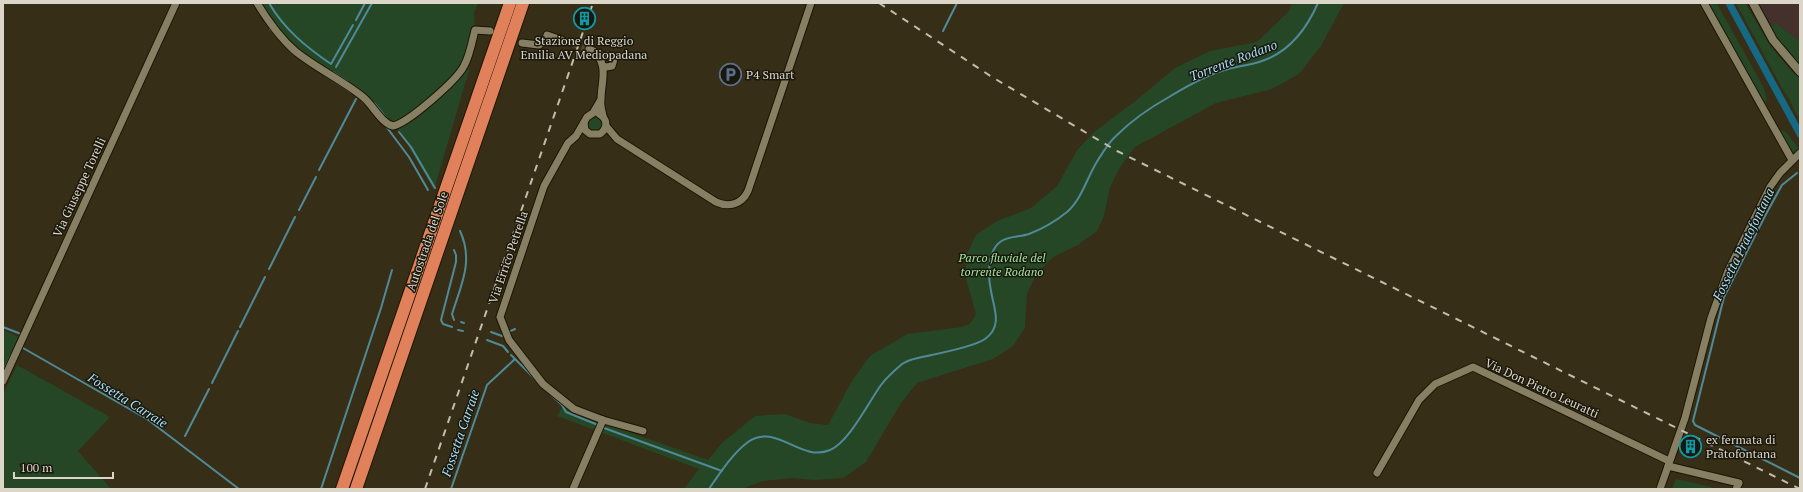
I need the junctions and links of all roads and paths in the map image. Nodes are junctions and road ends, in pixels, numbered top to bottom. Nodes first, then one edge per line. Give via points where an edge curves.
1 (176, 3) edge
2 (257, 3) edge
3 (510, 3) edge
4 (524, 3) edge
5 (811, 3) edge
6 (1704, 3) edge
7 (1753, 3) edge
8 (490, 31) dead end
9 (562, 40) tunnel mouth
10 (522, 43) dead end
11 (589, 49) tunnel mouth
12 (1800, 72) edge
13 (600, 101) junction
14 (593, 113) junction
15 (603, 116) junction
16 (584, 123) junction
17 (606, 126) junction
18 (590, 134) junction
19 (600, 134) junction
20 (576, 136) junction
21 (617, 139) junction
22 (1799, 154) edge
23 (1792, 160) junction
24 (3, 381) edge
25 (603, 420) junction
26 (643, 431) dead end
27 (1669, 463) junction
28 (1377, 473) dead end
29 (342, 489) edge
30 (356, 489) edge
31 (573, 489) edge
32 (1660, 489) edge
33 (1736, 489) edge

1 - 24 street, Via Giuseppe Torelli
2 - 8 street via 288,44 358,93 393,126 413,116 459,74 468,58 475,30
3 - 29 highway, Autostrada del Sole
4 - 30 highway, Autostrada del Sole
5 - 21 street via 748,191 740,202 732,205 716,202
6 - 23 street
7 - 12 street via 1777,46
9 - 10 street via 546,35 545,41 539,45
11 - 13 street via 603,60 605,76
13 - 14 street
13 - 15 street
14 - 15 street
14 - 16 street
15 - 17 street
16 - 18 street via 585,130
16 - 20 street, Via Errico Petrella
17 - 19 street
17 - 21 street
18 - 19 street
18 - 20 street
19 - 21 street
20 - 25 street, Via Errico Petrella via 568,144 543,190 500,318 509,340 543,384 574,409
22 - 23 street
23 - 27 street via 1770,187 1728,271 1711,318 1685,418
25 - 26 street, Via Errico Petrella
25 - 31 street
27 - 28 street, Via Don Pietro Leuratti via 1473,368 1435,384 1419,400
27 - 32 street
27 - 33 street, Via Don Pietro Leuratti via 1739,483

